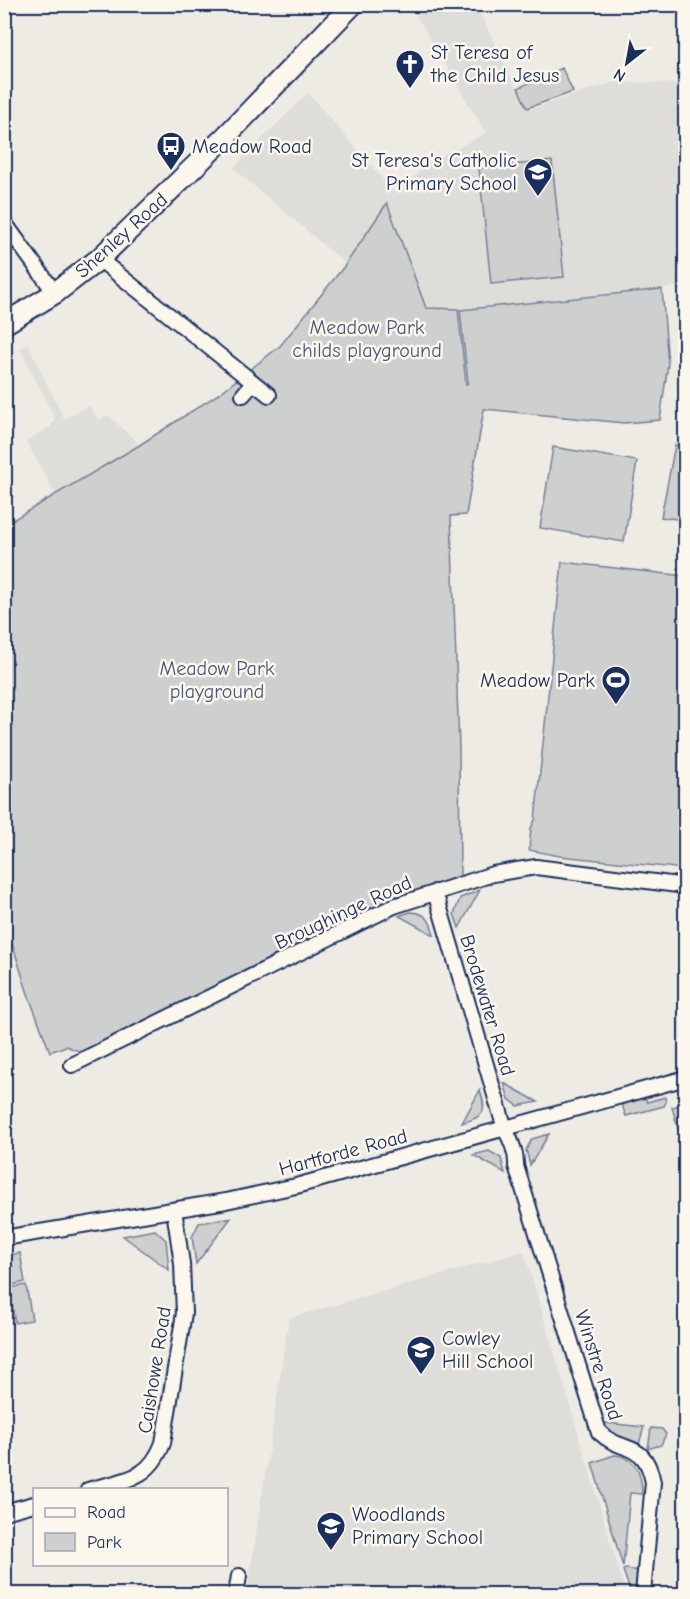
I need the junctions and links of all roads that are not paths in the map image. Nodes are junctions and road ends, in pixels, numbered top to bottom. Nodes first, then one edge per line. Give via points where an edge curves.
1 (352, 4) edge
2 (4, 222) edge
3 (99, 259) junction
4 (55, 293) junction
5 (4, 324) edge
6 (253, 383) junction
7 (243, 395) dead end
8 (269, 395) dead end
9 (686, 886) edge
10 (435, 892) junction
11 (72, 1065) dead end
12 (686, 1078) edge
13 (505, 1129) junction
14 (174, 1210) junction
15 (4, 1238) edge
16 (95, 1488) edge
17 (33, 1504) edge
18 (4, 1512) edge
19 (239, 1576) dead end
20 (236, 1594) edge
21 (643, 1594) edge

1 - 3 main road, Shenley Road via 226,136
2 - 4 street
3 - 4 main road, Shenley Road
3 - 6 street
4 - 5 main road, Shenley Road
6 - 7 street
6 - 8 street
9 - 10 street, Broughinge Road via 536,867 493,874
10 - 11 street, Broughinge Road via 394,906
10 - 13 street, Brodewater Road
12 - 13 street, Hartforde Road
13 - 14 street, Hartforde Road via 296,1186
13 - 21 street, Winstre Road via 599,1432 617,1446 632,1448 650,1469 653,1482
14 - 15 street, Hartforde Road
14 - 16 street, Caishowe Road via 183,1264 184,1313 163,1443 159,1456 144,1473
17 - 18 street
19 - 20 street

